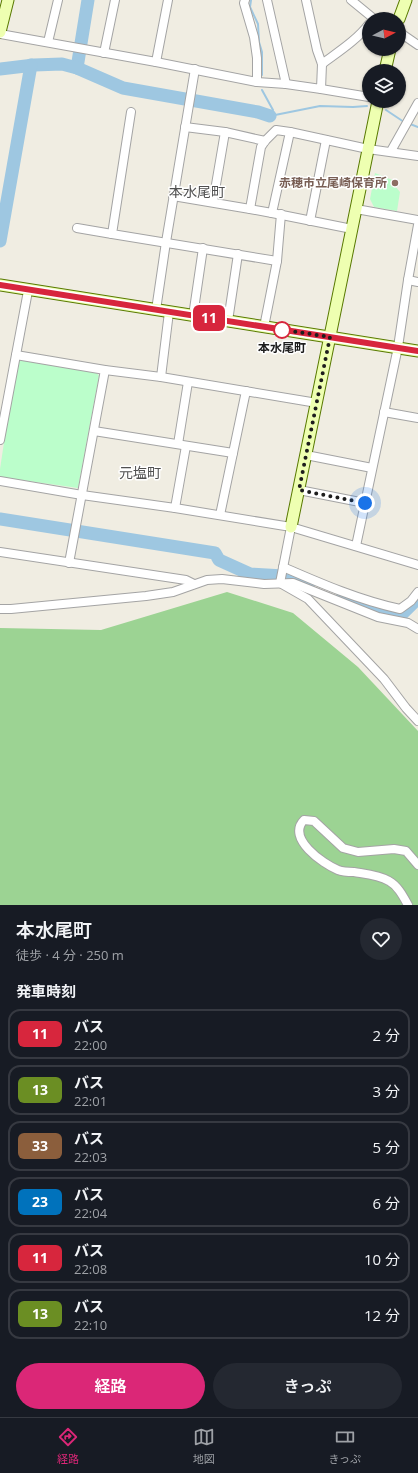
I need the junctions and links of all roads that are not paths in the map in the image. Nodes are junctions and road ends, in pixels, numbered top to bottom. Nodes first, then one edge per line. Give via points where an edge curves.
1 (8, 0) edge
2 (58, 0) edge
3 (114, 0) edge
4 (168, 0) edge
5 (245, 0) edge
6 (267, 0) edge
7 (306, 0) edge
8 (351, 0) edge
9 (406, 0) edge
10 (364, 12) edge
11 (402, 12) edge
12 (362, 32) edge
13 (0, 33) edge
14 (406, 37) edge
15 (48, 42) junction
16 (418, 45) edge
17 (104, 53) junction
18 (156, 62) junction
19 (322, 64) junction
20 (195, 69) junction
21 (257, 82) junction
22 (286, 84) junction
23 (321, 90) junction
24 (362, 96) edge
25 (418, 103) edge
26 (377, 108) edge
27 (131, 112) dead end
28 (185, 126) junction
29 (225, 132) junction
30 (290, 132) junction
31 (326, 140) junction
32 (266, 141) junction
33 (368, 149) junction
34 (391, 151) junction
35 (418, 156) edge
36 (173, 196) junction
37 (213, 202) junction
38 (250, 209) junction
39 (356, 209) junction
40 (277, 213) junction
41 (310, 220) junction
42 (418, 220) edge
43 (418, 225) edge
44 (77, 228) dead end
45 (352, 229) junction
46 (112, 234) junction
47 (166, 242) junction
48 (203, 248) junction
49 (238, 254) junction
50 (277, 261) junction
51 (408, 280) junction
52 (418, 282) edge
53 (0, 285) edge
54 (28, 291) junction
55 (156, 310) junction
56 (170, 312) junction
57 (193, 316) junction
58 (228, 321) junction
59 (264, 327) junction
60 (330, 337) junction
61 (398, 347) junction
62 (418, 351) edge
63 (16, 355) junction
64 (105, 370) junction
65 (161, 377) junction
66 (188, 382) junction
67 (246, 391) junction
68 (317, 403) junction
69 (384, 412) junction
70 (418, 418) edge
71 (94, 431) junction
72 (0, 440) edge
73 (182, 445) junction
74 (233, 453) junction
75 (306, 455) junction
76 (372, 468) junction
77 (0, 481) edge
78 (299, 490) junction
79 (82, 495) junction
80 (365, 503) junction
81 (175, 508) junction
82 (220, 515) junction
83 (291, 527) junction
84 (356, 546) junction
85 (0, 552) edge
86 (69, 563) junction
87 (418, 565) edge
88 (284, 567) junction
89 (280, 583) junction
90 (194, 584) junction
91 (418, 592) edge
92 (0, 608) edge
93 (418, 629) edge
94 (418, 721) edge
95 (418, 865) edge
96 (408, 905) edge

1 - 13 street
2 - 15 street
3 - 17 street
4 - 18 street
5 - 21 street via 254,37
6 - 22 street
7 - 19 street
8 - 10 street
9 - 11 street
12 - 19 street
13 - 15 street
14 - 16 street
15 - 17 street
17 - 18 street
18 - 20 street
19 - 23 street
20 - 21 street
20 - 28 street
21 - 22 street
22 - 23 street
23 - 24 street
25 - 34 street
26 - 33 street
27 - 46 street
28 - 29 street
28 - 36 street
29 - 32 street
29 - 37 street
30 - 31 street
30 - 32 street via 276,130
30 - 40 street
31 - 33 street
31 - 41 street
32 - 38 street via 261,147
33 - 34 street
33 - 39 street
34 - 35 street
36 - 37 street
36 - 47 street
37 - 38 street
38 - 40 street
39 - 42 street
39 - 45 street
40 - 41 street
40 - 50 street
41 - 45 street
43 - 51 street
44 - 46 street
45 - 60 street
46 - 47 street
47 - 48 street
47 - 55 street
48 - 49 street
48 - 57 street
49 - 50 street
49 - 58 street
50 - 59 street
51 - 52 street
51 - 61 street
53 - 54 street
54 - 55 street
54 - 63 street
55 - 56 street
56 - 57 street
56 - 65 street
57 - 58 street
58 - 59 street
59 - 60 street
60 - 61 street
60 - 68 street
61 - 62 street
61 - 69 street
63 - 64 street
63 - 72 street
64 - 65 street
64 - 71 street
65 - 66 street
66 - 67 street
66 - 73 street
67 - 68 street
67 - 74 street
68 - 75 street
69 - 70 street
69 - 76 street
71 - 73 street
71 - 79 street
73 - 74 street
73 - 81 street
74 - 82 street
75 - 76 street
75 - 78 street
76 - 80 street
77 - 79 street
78 - 80 street
78 - 83 street
79 - 81 street
79 - 86 street
80 - 84 street
81 - 82 street
82 - 83 street
83 - 84 street
83 - 88 street
84 - 87 street
85 - 86 street
86 - 90 street via 186,580
88 - 89 street
88 - 91 street via 334,589 400,609
89 - 90 street via 222,579
89 - 93 street via 293,583 378,617 408,623
89 - 94 street via 308,599 384,679
90 - 92 street via 173,592 146,596
95 - 96 street via 406,851 394,849 358,852 343,848 314,821 304,820 298,830 300,838 310,851 324,862 339,870 391,881

